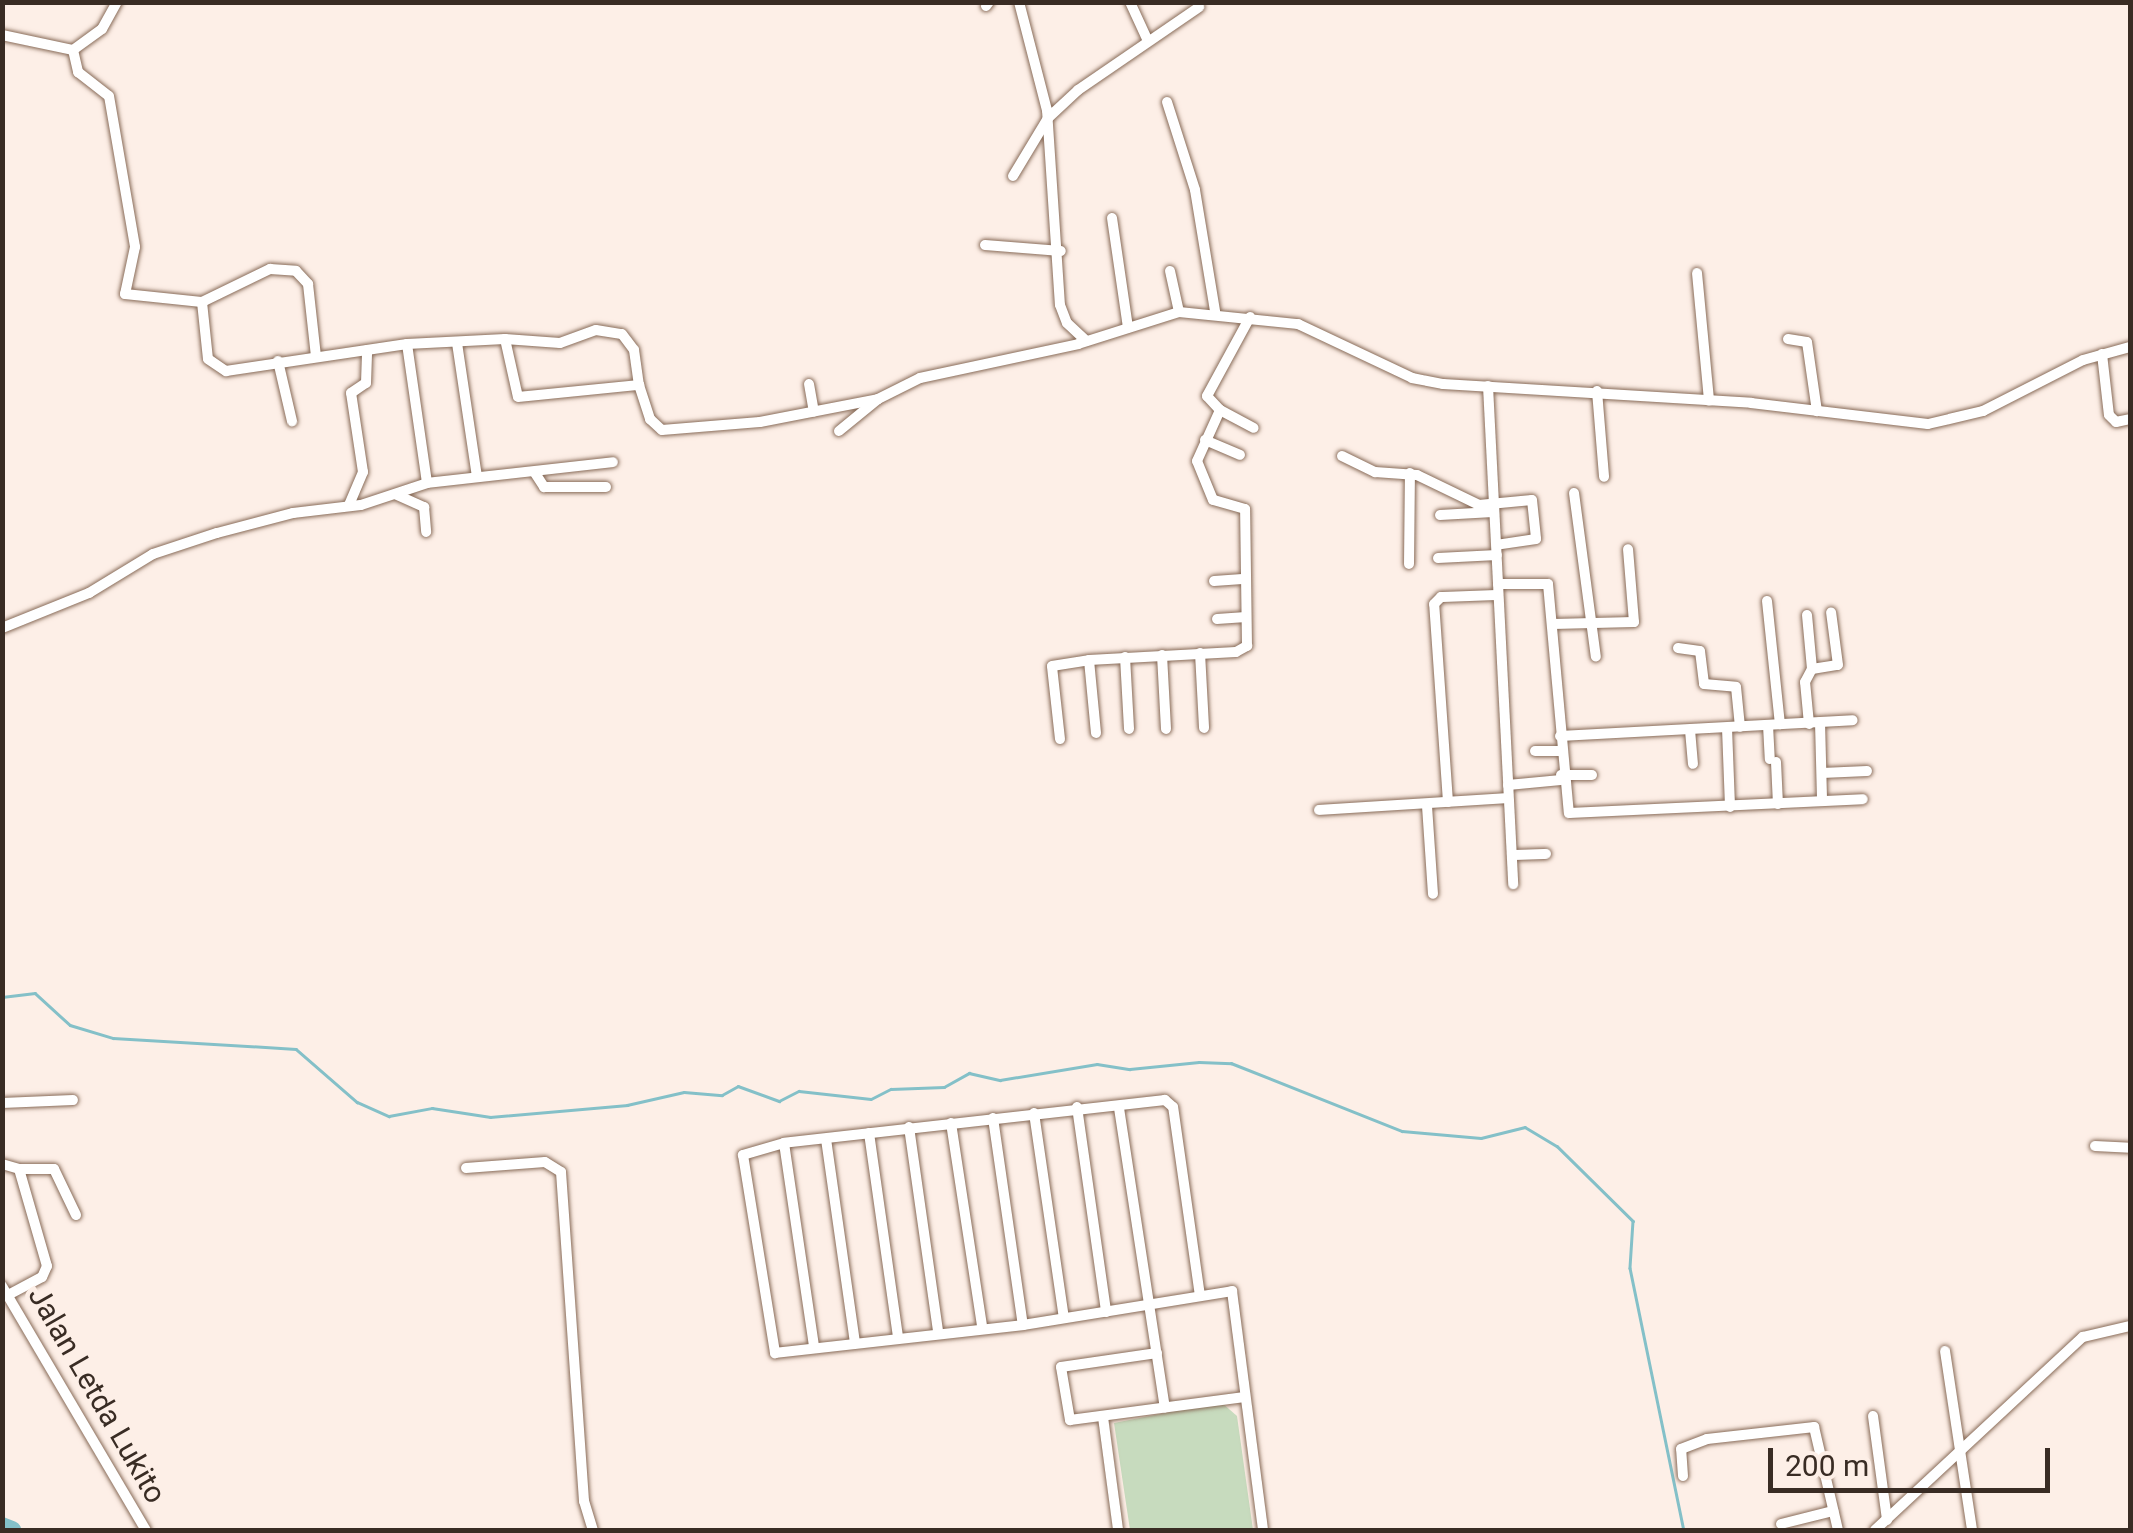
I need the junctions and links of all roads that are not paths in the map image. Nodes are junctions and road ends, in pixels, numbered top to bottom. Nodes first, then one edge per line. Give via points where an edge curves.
1 (116, 2) edge
2 (1130, 2) edge
3 (1021, 3) edge
4 (1199, 7) dead end
5 (2, 35) edge
6 (1147, 39) junction
7 (72, 50) junction
8 (1167, 102) dead end
9 (1048, 118) junction
10 (1013, 176) dead end
11 (1112, 218) dead end
12 (984, 245) dead end
13 (1061, 250) junction
14 (1170, 271) dead end
15 (1697, 274) dead end
16 (202, 302) junction
17 (1216, 311) junction
18 (1179, 312) junction
19 (1250, 317) junction
20 (632, 324) dead end
21 (1128, 328) junction
22 (622, 334) junction
23 (505, 339) junction
24 (1788, 340) dead end
25 (1086, 341) junction
26 (458, 342) junction
27 (407, 344) junction
28 (2130, 348) edge
29 (368, 350) junction
30 (2102, 354) junction
31 (316, 357) junction
32 (278, 361) junction
33 (809, 384) dead end
34 (639, 385) junction
35 (1488, 386) junction
36 (1597, 391) junction
37 (878, 399) junction
38 (1709, 400) junction
39 (1220, 410) junction
40 (814, 412) junction
41 (1816, 412) junction
42 (2130, 420) edge
43 (292, 421) dead end
44 (1254, 428) dead end
45 (839, 432) dead end
46 (1204, 440) junction
47 (1240, 455) dead end
48 (1342, 456) dead end
49 (613, 462) dead end
50 (535, 473) junction
51 (1410, 474) junction
52 (477, 477) junction
53 (1604, 477) dead end
54 (428, 483) junction
55 (606, 487) dead end
56 (1574, 493) dead end
57 (397, 494) junction
58 (350, 505) junction
59 (1492, 507) junction
60 (1440, 515) dead end
61 (426, 532) dead end
62 (1628, 549) dead end
63 (1496, 550) junction
64 (1438, 558) dead end
65 (1409, 564) dead end
66 (1246, 579) junction
67 (1214, 581) dead end
68 (1498, 590) junction
69 (1767, 601) dead end
70 (1832, 612) dead end
71 (1807, 615) dead end
72 (1246, 618) junction
73 (1218, 619) dead end
74 (1553, 624) junction
75 (1593, 626) junction
76 (2, 628) edge
77 (1678, 648) dead end
78 (1200, 653) junction
79 (1162, 655) junction
80 (1596, 657) dead end
81 (1124, 658) junction
82 (1089, 660) junction
83 (1812, 669) junction
84 (1853, 720) dead end
85 (1814, 723) junction
86 (1774, 725) junction
87 (1734, 727) junction
88 (1204, 728) dead end
89 (1129, 729) dead end
90 (1166, 729) dead end
91 (1690, 730) junction
92 (1096, 733) dead end
93 (1560, 736) junction
94 (1060, 739) dead end
95 (1560, 751) junction
96 (1535, 752) dead end
97 (1693, 764) dead end
98 (1866, 771) dead end
99 (1822, 774) junction
100 (1592, 776) dead end
101 (1561, 778) junction
102 (1508, 785) junction
103 (1508, 798) junction
104 (1863, 799) dead end
105 (1822, 800) junction
106 (1448, 802) junction
107 (1778, 804) junction
108 (1427, 806) junction
109 (1730, 807) junction
110 (1320, 810) dead end
111 (1512, 854) junction
112 (1546, 854) dead end
113 (1513, 884) dead end
114 (1433, 894) dead end
115 (73, 1100) dead end
116 (2, 1103) edge
117 (1077, 1107) junction
118 (1119, 1108) junction
119 (1034, 1114) junction
120 (993, 1118) junction
121 (951, 1123) junction
122 (910, 1128) junction
123 (868, 1133) junction
124 (826, 1139) junction
125 (784, 1143) junction
126 (2095, 1146) dead end
127 (2130, 1148) edge
128 (2, 1164) edge
129 (466, 1168) dead end
130 (19, 1169) junction
131 (76, 1215) dead end
132 (6, 1290) edge
133 (1200, 1296) junction
134 (1150, 1305) junction
135 (1106, 1312) junction
136 (1064, 1318) junction
137 (982, 1325) junction
138 (1023, 1325) junction
139 (2130, 1326) edge
140 (938, 1331) junction
141 (898, 1336) junction
142 (855, 1342) junction
143 (814, 1348) junction
144 (1945, 1351) dead end
145 (1157, 1353) junction
146 (1244, 1396) junction
147 (1165, 1407) junction
148 (1873, 1416) dead end
149 (1103, 1417) junction
150 (1962, 1450) junction
151 (1683, 1476) dead end
152 (1833, 1511) junction
153 (1886, 1520) junction
154 (1781, 1524) dead end
155 (146, 1530) edge
156 (592, 1530) edge
157 (1118, 1530) edge
158 (1263, 1530) edge
159 (1838, 1530) edge
160 (1875, 1530) edge
161 (1972, 1530) edge

1 - 7 street via 102,29
2 - 6 street
3 - 9 street
4 - 6 street
5 - 7 street
6 - 9 street
7 - 16 street via 78,72 110,96 135,247 125,294
8 - 17 street via 1195,190
9 - 10 street
9 - 13 street
11 - 21 street
12 - 13 street
13 - 25 street via 1062,316
14 - 18 street
15 - 38 street
16 - 31 street via 270,269 296,272 308,284
16 - 32 street via 214,365 240,373
17 - 18 street
17 - 19 street
18 - 21 street
19 - 35 street via 1339,340 1412,378
19 - 39 street via 1208,396
20 - 22 street
21 - 25 street
22 - 23 street via 596,330 560,342
22 - 34 street via 634,350
23 - 26 street
23 - 34 street via 513,387 522,399
24 - 41 street via 1807,342
25 - 37 street via 920,378
26 - 27 street
26 - 52 street
27 - 29 street
27 - 54 street
28 - 30 street
29 - 31 street
29 - 58 street via 366,383 351,393 363,472
30 - 41 street via 1952,422
30 - 42 street via 2109,416
31 - 32 street
32 - 43 street
33 - 40 street
34 - 40 street via 650,419 662,430
35 - 36 street
35 - 59 street
36 - 38 street
36 - 53 street
37 - 40 street
37 - 45 street
38 - 41 street
39 - 44 street
39 - 46 street
46 - 47 street
46 - 66 street via 1197,460 1213,500 1246,510
48 - 51 street via 1375,472
49 - 50 street
50 - 52 street
50 - 55 street via 544,486
51 - 59 street
51 - 65 street
52 - 54 street
54 - 57 street
56 - 75 street
57 - 58 street
57 - 61 street via 424,507
58 - 76 street via 293,513 164,550 90,593
59 - 60 street
59 - 63 street
59 - 63 street via 1532,500 1536,537
62 - 75 street via 1634,622
63 - 64 street
63 - 68 street
66 - 67 street
66 - 72 street
68 - 74 street via 1547,581
68 - 102 street
68 - 106 street via 1440,597 1434,604
69 - 86 street
70 - 83 street via 1838,665
71 - 83 street
72 - 73 street
72 - 78 street via 1242,650
74 - 75 street
74 - 93 street
75 - 80 street
77 - 87 street via 1700,651 1704,684 1736,687
78 - 79 street
78 - 88 street
79 - 81 street
79 - 90 street
81 - 82 street
81 - 89 street
82 - 92 street
82 - 94 street via 1052,666
83 - 85 street via 1805,682
84 - 85 street
85 - 86 street
85 - 99 street
86 - 87 street
86 - 107 street
87 - 91 street
87 - 109 street
91 - 93 street
91 - 97 street
93 - 95 street
95 - 96 street
95 - 101 street
98 - 99 street
99 - 105 street
100 - 101 street
101 - 102 street
101 - 109 street via 1568,813
102 - 103 street
103 - 106 street
103 - 111 street
104 - 105 street
105 - 107 street
106 - 108 street
107 - 109 street
108 - 110 street
108 - 114 street
111 - 112 street
111 - 113 street
115 - 116 street
117 - 118 street
117 - 119 street
117 - 135 street
118 - 133 street via 1164,1100 1173,1106
118 - 134 street
119 - 120 street
119 - 136 street
120 - 121 street
120 - 138 street
121 - 122 street
121 - 137 street
122 - 123 street
122 - 140 street
123 - 124 street
123 - 141 street
124 - 125 street
124 - 142 street
125 - 143 street
125 - 143 street via 750,1149 742,1159 772,1350
126 - 127 street
128 - 130 street
129 - 156 street via 545,1162 560,1172 584,1501
130 - 131 street via 54,1169
130 - 132 street via 47,1266 42,1276
132 - 155 street, Jalan Letda Lukito via 48,1372
133 - 134 street
133 - 146 street via 1232,1291
134 - 135 street
134 - 145 street
135 - 136 street
136 - 138 street
137 - 138 street
137 - 140 street
139 - 150 street via 2083,1336
140 - 141 street
141 - 142 street
142 - 143 street
144 - 150 street
145 - 147 street
145 - 149 street via 1061,1367 1070,1420
146 - 147 street
146 - 158 street
147 - 149 street
148 - 153 street
149 - 157 street
150 - 153 street
150 - 161 street
151 - 152 street via 1681,1449 1707,1438 1814,1427
152 - 154 street
152 - 159 street
153 - 160 street

